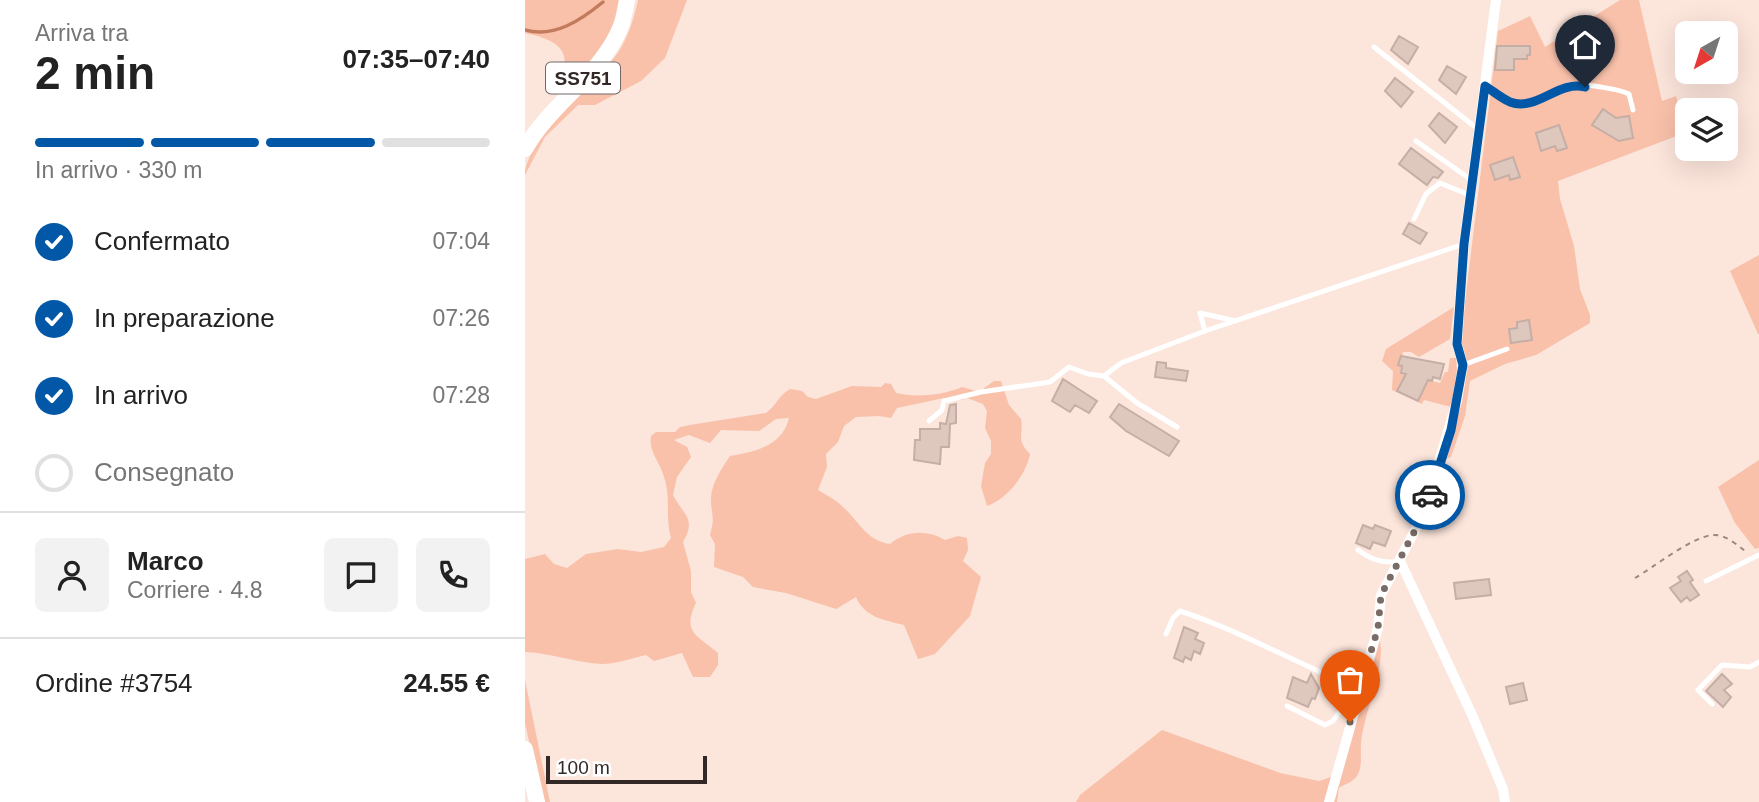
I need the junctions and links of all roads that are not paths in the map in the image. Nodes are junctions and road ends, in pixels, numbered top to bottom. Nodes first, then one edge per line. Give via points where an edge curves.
1 (627, 0) edge
2 (1496, 0) edge
3 (1374, 47) dead end
4 (1485, 86) junction
5 (1633, 110) dead end
6 (1479, 130) junction
7 (1416, 141) dead end
8 (525, 149) edge
9 (1473, 181) junction
10 (1472, 195) junction
11 (1414, 219) dead end
12 (1464, 244) junction
13 (1239, 321) junction
14 (1205, 331) junction
15 (1507, 349) dead end
16 (1463, 365) junction
17 (1104, 376) junction
18 (929, 421) dead end
19 (1177, 428) dead end
20 (1357, 550) dead end
21 (1757, 557) edge
22 (1400, 561) junction
23 (1706, 581) dead end
24 (1166, 635) dead end
25 (1759, 662) edge
26 (1355, 694) junction
27 (1712, 704) dead end
28 (1287, 706) dead end
29 (525, 749) edge
30 (537, 802) edge
31 (1329, 802) edge
32 (1505, 802) edge

1 - 8 main road, SS751 via 621,26 606,51 551,111
2 - 4 street
3 - 6 lane
4 - 5 lane via 1510,102 1523,103 1574,84 1621,91 1629,94
4 - 6 street
6 - 9 street
7 - 9 lane
9 - 10 street
10 - 11 lane via 1440,183 1426,194
10 - 12 street
12 - 13 lane
12 - 16 street via 1457,344
13 - 14 lane
13 - 14 lane via 1199,313
14 - 17 lane via 1121,363
15 - 16 lane
16 - 22 street via 1443,454 1423,515
17 - 18 lane via 1069,367 1050,382 944,401 943,410
17 - 19 lane
20 - 22 lane via 1387,564
21 - 23 lane
22 - 26 street via 1381,595 1378,628
22 - 32 street via 1473,717
24 - 26 lane via 1180,611 1193,615 1324,674
25 - 27 lane via 1750,667 1722,665 1698,690
26 - 28 lane via 1333,721 1325,724
26 - 31 street
29 - 30 main road

